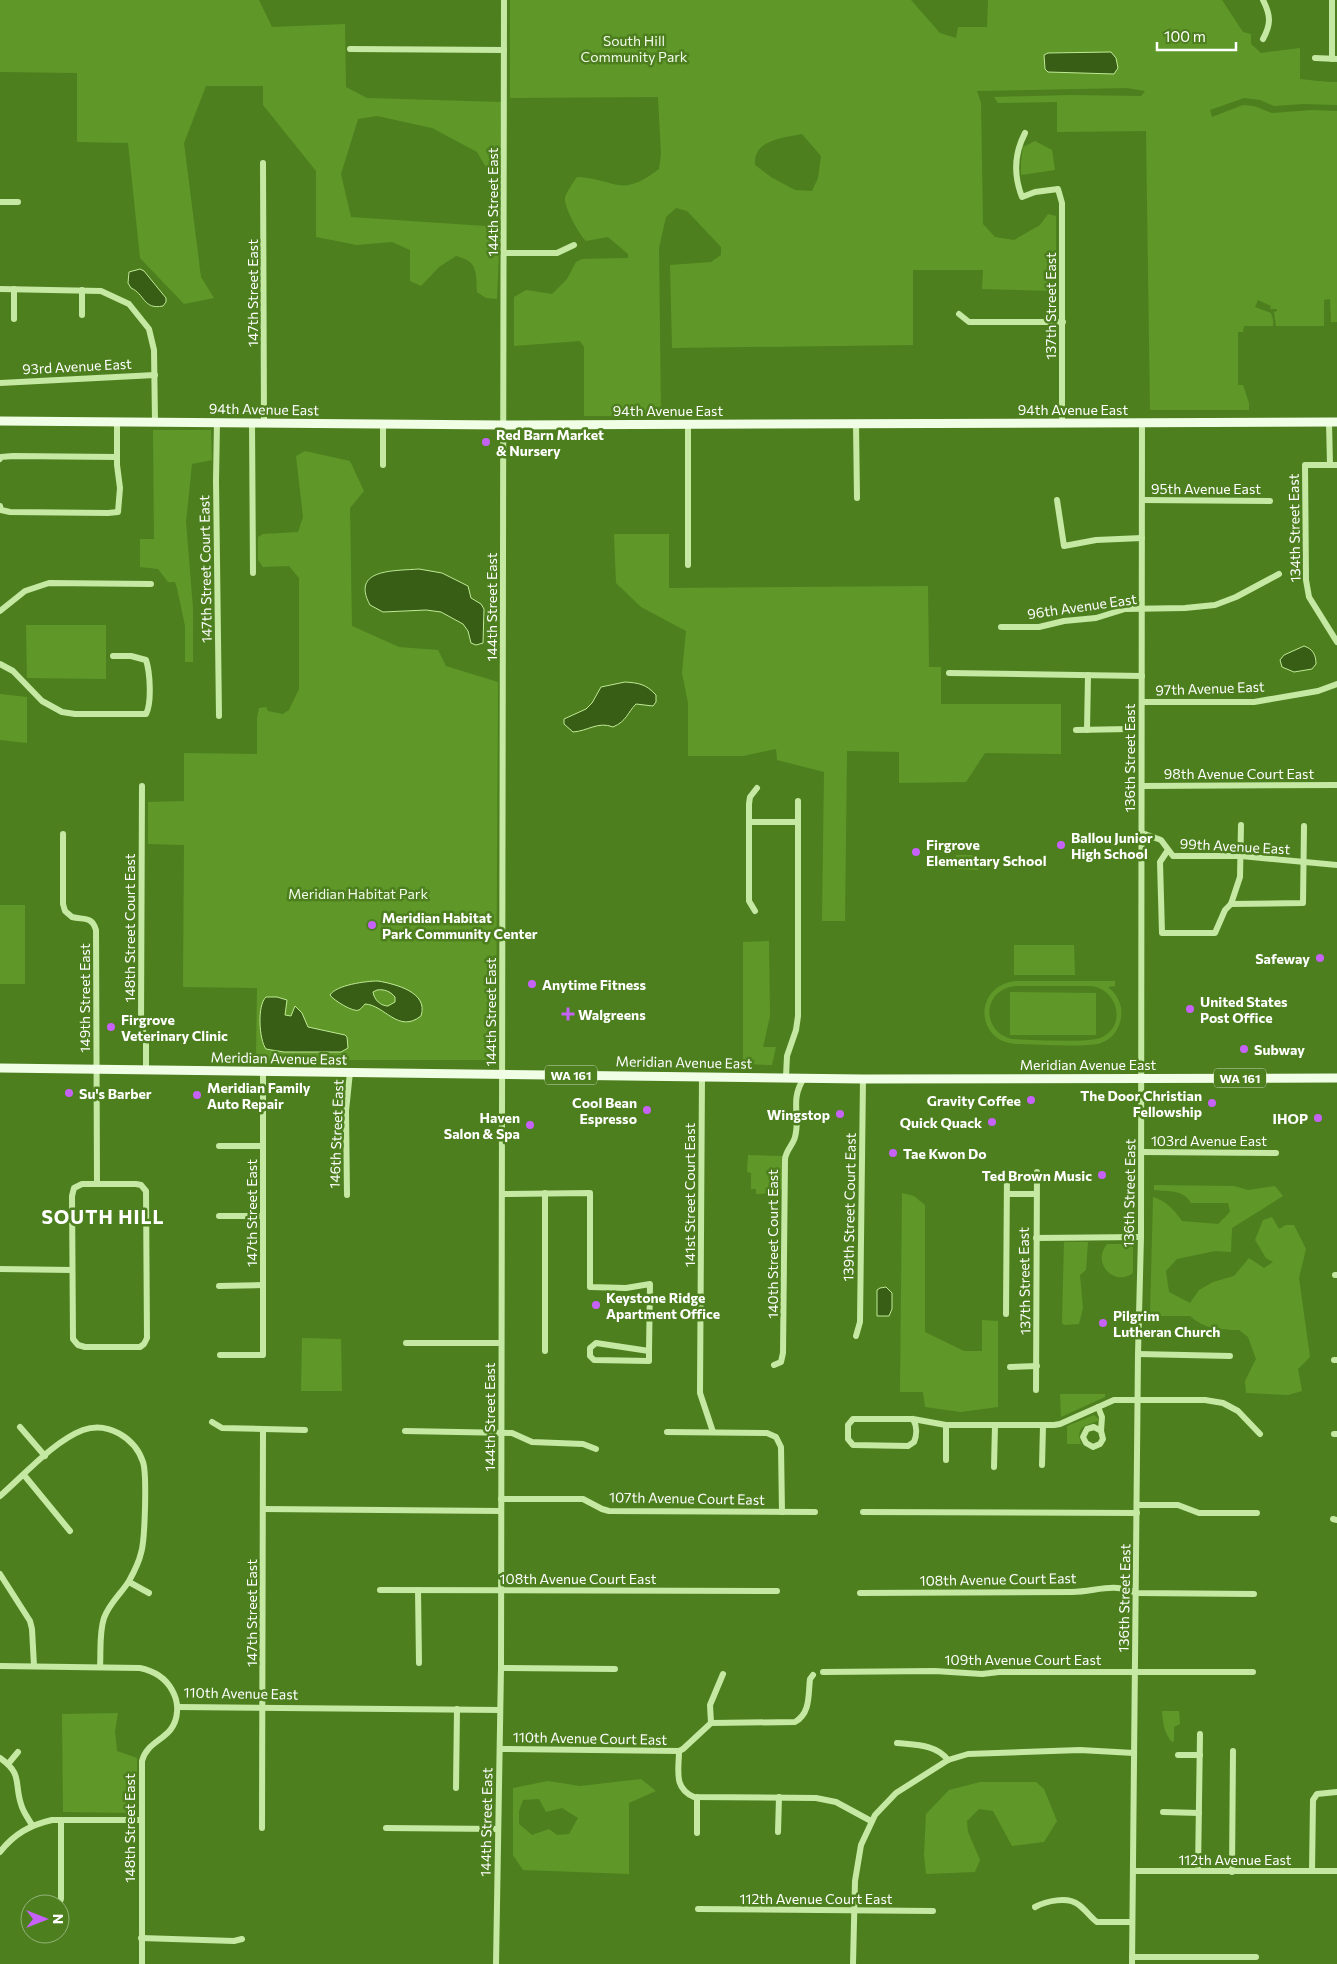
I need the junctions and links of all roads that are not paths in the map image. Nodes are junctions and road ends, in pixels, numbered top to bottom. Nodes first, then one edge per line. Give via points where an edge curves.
1 (504, 0) edge
2 (1263, 0) edge
3 (1332, 0) edge
4 (1335, 11) edge
5 (1263, 39) dead end
6 (350, 49) dead end
7 (504, 50) junction
8 (1315, 58) dead end
9 (1335, 59) edge
10 (1025, 133) dead end
11 (264, 163) dead end
12 (0, 202) edge
13 (18, 202) dead end
14 (574, 244) dead end
15 (504, 253) junction
16 (0, 289) edge
17 (14, 289) junction
18 (82, 290) junction
19 (959, 314) dead end
20 (82, 315) dead end
21 (14, 319) dead end
22 (1062, 322) junction
23 (155, 375) junction
24 (0, 383) edge
25 (0, 421) edge
26 (117, 422) junction
27 (155, 422) junction
28 (217, 422) junction
29 (1142, 422) junction
30 (1333, 422) edge
31 (252, 423) junction
32 (264, 423) junction
33 (1062, 423) junction
34 (383, 424) junction
35 (688, 424) junction
36 (856, 424) junction
37 (504, 425) junction
38 (116, 457) junction
39 (1, 458) edge
40 (383, 465) dead end
41 (1333, 465) edge
42 (856, 498) dead end
43 (1057, 500) dead end
44 (1142, 500) junction
45 (1270, 501) dead end
46 (0, 506) edge
47 (0, 510) edge
48 (1142, 538) junction
49 (688, 564) dead end
50 (254, 573) dead end
51 (1279, 574) dead end
52 (151, 584) dead end
53 (1142, 609) junction
54 (0, 611) edge
55 (1001, 627) dead end
56 (1334, 630) edge
57 (1337, 642) edge
58 (113, 656) dead end
59 (0, 664) edge
60 (949, 673) dead end
61 (1088, 675) junction
62 (1142, 676) junction
63 (1337, 684) edge
64 (1142, 702) junction
65 (219, 716) dead end
66 (1129, 729) dead end
67 (1076, 730) dead end
68 (1087, 730) junction
69 (1337, 785) edge
70 (142, 786) dead end
71 (1142, 786) junction
72 (757, 788) dead end
73 (798, 800) dead end
74 (749, 822) junction
75 (798, 822) junction
76 (1241, 825) dead end
77 (1304, 826) dead end
78 (1142, 833) junction
79 (63, 834) dead end
80 (1168, 850) junction
81 (1241, 856) junction
82 (1303, 862) junction
83 (1337, 865) edge
84 (1231, 904) junction
85 (755, 911) dead end
86 (0, 1068) edge
87 (97, 1069) junction
88 (146, 1070) junction
89 (263, 1071) junction
90 (350, 1072) junction
91 (503, 1074) junction
92 (702, 1076) junction
93 (788, 1077) junction
94 (804, 1078) junction
95 (1142, 1078) junction
96 (1337, 1078) edge
97 (863, 1079) junction
98 (796, 1092) junction
99 (218, 1146) dead end
100 (263, 1146) junction
101 (1142, 1152) junction
102 (1276, 1153) dead end
103 (1037, 1172) dead end
104 (1007, 1173) dead end
105 (97, 1184) junction
106 (546, 1193) junction
107 (502, 1194) junction
108 (1007, 1194) junction
109 (1036, 1194) junction
110 (347, 1196) dead end
111 (219, 1216) dead end
112 (263, 1216) junction
113 (1141, 1237) junction
114 (1036, 1238) junction
115 (0, 1269) edge
116 (72, 1270) junction
117 (263, 1285) junction
118 (219, 1286) dead end
119 (1006, 1314) dead end
120 (856, 1336) dead end
121 (406, 1343) dead end
122 (501, 1343) junction
123 (545, 1351) dead end
124 (649, 1351) junction
125 (1138, 1354) junction
126 (220, 1355) dead end
127 (1230, 1356) dead end
128 (774, 1365) dead end
129 (1037, 1366) junction
130 (1010, 1367) dead end
131 (1036, 1390) dead end
132 (1138, 1400) junction
133 (1098, 1407) junction
134 (912, 1419) junction
135 (212, 1422) dead end
136 (946, 1425) junction
137 (995, 1425) junction
138 (1043, 1426) junction
139 (20, 1427) dead end
140 (263, 1429) junction
141 (305, 1430) dead end
142 (405, 1431) dead end
143 (1101, 1431) dead end
144 (667, 1432) dead end
145 (714, 1432) junction
146 (501, 1433) junction
147 (1260, 1434) dead end
148 (596, 1449) dead end
149 (45, 1456) junction
150 (946, 1460) dead end
151 (1042, 1465) dead end
152 (994, 1467) dead end
153 (24, 1475) junction
154 (0, 1496) edge
155 (501, 1499) junction
156 (1138, 1505) junction
157 (264, 1510) junction
158 (501, 1511) junction
159 (782, 1512) junction
160 (815, 1512) dead end
161 (863, 1512) dead end
162 (1137, 1513) junction
163 (1256, 1513) dead end
164 (70, 1531) dead end
165 (0, 1574) edge
166 (129, 1582) junction
167 (380, 1590) dead end
168 (418, 1590) junction
169 (501, 1591) junction
170 (777, 1591) dead end
171 (149, 1592) dead end
172 (860, 1593) dead end
173 (1136, 1593) junction
174 (1254, 1594) dead end
175 (418, 1663) dead end
176 (0, 1666) edge
177 (34, 1666) junction
178 (100, 1667) junction
179 (501, 1668) junction
180 (615, 1669) dead end
181 (823, 1672) dead end
182 (1253, 1672) dead end
183 (1135, 1673) junction
184 (723, 1674) dead end
185 (812, 1675) dead end
186 (178, 1707) junction
187 (264, 1707) junction
188 (457, 1709) junction
189 (500, 1710) junction
190 (710, 1723) junction
191 (1200, 1734) dead end
192 (897, 1743) dead end
193 (500, 1749) junction
194 (679, 1751) junction
195 (1233, 1751) dead end
196 (18, 1752) dead end
197 (1134, 1753) junction
198 (1178, 1755) dead end
199 (1200, 1755) junction
200 (0, 1758) edge
201 (948, 1760) junction
202 (8, 1764) junction
203 (456, 1788) dead end
204 (1337, 1792) edge
205 (697, 1797) junction
206 (779, 1797) junction
207 (1163, 1812) dead end
208 (1199, 1813) junction
209 (61, 1820) junction
210 (141, 1820) junction
211 (871, 1821) junction
212 (32, 1825) junction
213 (262, 1828) dead end
214 (386, 1828) dead end
215 (498, 1830) junction
216 (778, 1832) dead end
217 (697, 1833) dead end
218 (0, 1852) edge
219 (1132, 1871) junction
220 (1198, 1871) junction
221 (1232, 1872) junction
222 (1312, 1872) junction
223 (1337, 1872) edge
224 (61, 1894) edge
225 (1035, 1907) dead end
226 (698, 1909) dead end
227 (854, 1910) junction
228 (933, 1911) dead end
229 (1132, 1922) junction
230 (142, 1938) junction
231 (242, 1939) dead end
232 (1256, 1957) dead end
233 (1132, 1961) edge
234 (142, 1964) edge
235 (496, 1964) edge
236 (853, 1964) edge

1 - 7 street, 144th Street East
2 - 5 street via 1270,27
3 - 4 street
4 - 9 street
6 - 7 street
7 - 15 street, 144th Street East
8 - 9 street
10 - 22 street, 137th Street East via 1015,168 1022,197 1058,189 1062,203
11 - 32 street, 147th Street East
12 - 13 street
14 - 15 street via 557,252
15 - 37 street, 144th Street East
16 - 17 street
17 - 18 street
17 - 21 street
18 - 20 street
18 - 23 street via 101,291 129,304 149,329
19 - 22 street via 969,322
22 - 33 street, 137th Street East
23 - 24 street, 93rd Avenue East
23 - 27 street
25 - 26 main road, 94th Avenue East
26 - 27 main road, 94th Avenue East
26 - 38 street
27 - 28 main road, 94th Avenue East
28 - 31 main road, 94th Avenue East
28 - 65 street, 147th Street Court East
29 - 30 main road, 94th Avenue East
29 - 33 main road, 94th Avenue East
29 - 44 street, 136th Street East
30 - 41 street
31 - 32 main road, 94th Avenue East
31 - 50 street
32 - 34 main road, 94th Avenue East
33 - 36 main road, 94th Avenue East
34 - 37 main road, 94th Avenue East
34 - 40 street
35 - 36 main road, 94th Avenue East
35 - 37 main road, 94th Avenue East
35 - 49 street
36 - 42 street
37 - 91 street, 144th Street East
38 - 39 street
38 - 47 street via 120,488 118,512
41 - 56 street, 134th Street East via 1305,465 1306,586 1310,598
43 - 48 street via 1064,546 1096,540
44 - 45 street, 95th Avenue East
44 - 48 street, 136th Street East
46 - 47 street
48 - 53 street, 136th Street East
51 - 53 street, 96th Avenue East via 1215,605
52 - 54 street via 49,583 25,591
53 - 55 street, 96th Avenue East via 1125,609 1096,618 1039,627
53 - 62 street, 136th Street East
56 - 57 street, 134th Street East
58 - 59 street via 146,660 149,671 146,714 62,712 37,697 20,677
60 - 61 street, 97th Avenue East
61 - 62 street, 97th Avenue East
61 - 68 street
62 - 64 street, 136th Street East
63 - 64 street, 97th Avenue East via 1318,691 1254,702
64 - 71 street, 136th Street East
66 - 68 street
67 - 68 street
69 - 71 street, 98th Avenue Court East
70 - 88 street, 148th Street Court East via 142,1025 146,1041
71 - 78 street, 136th Street East
72 - 74 street via 750,797
73 - 75 street
74 - 75 street
74 - 85 street via 749,901
75 - 93 street via 798,1016 787,1056
76 - 81 street
77 - 82 street
78 - 80 street, 99th Avenue East via 1158,837
78 - 95 street, 136th Street East
79 - 87 street, 149th Street East via 64,907 72,918 90,919 96,930
80 - 81 street, 99th Avenue East via 1173,856
80 - 84 street via 1160,862 1162,933 1215,933
81 - 82 street, 99th Avenue East
81 - 84 street via 1240,877
82 - 83 street, 99th Avenue East
82 - 84 street via 1302,903
86 - 87 main road, Meridian Avenue East / WA 161
87 - 88 main road, Meridian Avenue East / WA 161
87 - 105 street, 149th Street East
88 - 89 main road, Meridian Avenue East / WA 161
89 - 90 main road, Meridian Avenue East / WA 161
89 - 100 street, 147th Street East
90 - 91 main road, Meridian Avenue East / WA 161
90 - 110 street, 146th Street East via 346,1110
91 - 92 main road, Meridian Avenue East / WA 161
91 - 107 street, 144th Street East
92 - 93 main road, Meridian Avenue East / WA 161
92 - 145 street, 141st Street Court East via 700,1393
93 - 94 main road, Meridian Avenue East / WA 161
93 - 98 street, 140th Street Court East
94 - 97 main road, Meridian Avenue East / WA 161
94 - 98 street, 140th Street Court East
95 - 96 main road, Meridian Avenue East / WA 161
95 - 97 main road, Meridian Avenue East / WA 161
95 - 101 street, 136th Street East
97 - 120 street, 139th Street Court East via 860,1322
98 - 128 street, 140th Street Court East via 796,1134 785,1159 783,1353 781,1362
99 - 100 street
100 - 112 street, 147th Street East
101 - 102 street, 103rd Avenue East
101 - 113 street, 136th Street East
103 - 109 street, 137th Street East
104 - 108 street
105 - 116 street via 82,1184 74,1188
105 - 116 street via 136,1184 144,1188 146,1194 147,1338 144,1344 137,1348 85,1347 76,1343 72,1335
106 - 107 street
106 - 123 street
106 - 124 street via 590,1193 590,1287 626,1288 650,1284
107 - 122 street, 144th Street East
108 - 109 street
108 - 119 street
109 - 114 street, 137th Street East
111 - 112 street
112 - 117 street, 147th Street East
113 - 114 street
113 - 125 street, 136th Street East
114 - 129 street, 137th Street East
115 - 116 street
117 - 118 street
117 - 126 street, 147th Street East via 263,1355
121 - 122 street
122 - 146 street, 144th Street East
124 - 124 street via 649,1361 594,1360 590,1352 596,1343
125 - 127 street
125 - 132 street, 136th Street East
129 - 130 street
129 - 131 street, 137th Street East
132 - 133 street via 1114,1400
132 - 147 street via 1222,1403 1238,1411
132 - 156 street, 136th Street East
133 - 138 street via 1060,1424
133 - 143 street via 1102,1417
134 - 134 street via 853,1419 848,1425 848,1439 858,1445 908,1446 916,1436 916,1425
134 - 136 street
135 - 140 street via 222,1428
136 - 137 street
136 - 150 street
137 - 138 street
137 - 152 street
138 - 151 street
139 - 149 street
140 - 141 street
140 - 157 street, 147th Street East
142 - 146 street
144 - 145 street
145 - 159 street via 767,1433 777,1438 782,1447
146 - 148 street via 512,1433 532,1442 578,1443
146 - 155 street, 144th Street East
149 - 153 street
149 - 166 street via 68,1438 92,1428 113,1431 132,1443 144,1468 144,1544
153 - 154 street
153 - 164 street
155 - 158 street, 144th Street East
155 - 159 street, 107th Avenue Court East via 583,1499 609,1511
156 - 162 street, 136th Street East
156 - 163 street via 1178,1505 1199,1513
157 - 158 street
157 - 187 street, 147th Street East
158 - 169 street, 144th Street East
159 - 160 street, 107th Avenue Court East
161 - 162 street
162 - 173 street, 136th Street East
165 - 177 street via 30,1621
166 - 171 street
166 - 178 street via 104,1617
167 - 168 street, 108th Avenue Court East
168 - 169 street, 108th Avenue Court East
168 - 175 street
169 - 170 street, 108th Avenue Court East
169 - 179 street, 144th Street East
172 - 173 street, 108th Avenue Court East via 1074,1592 1110,1587
173 - 174 street, 108th Avenue Court East
173 - 183 street, 136th Street East
176 - 177 street, 110th Avenue East
177 - 178 street, 110th Avenue East
178 - 186 street, 110th Avenue East via 153,1671 170,1687
179 - 180 street
179 - 189 street, 144th Street East
181 - 183 street, 109th Avenue Court East
182 - 183 street, 109th Avenue Court East
183 - 197 street, 136th Street East
184 - 190 street via 710,1705
185 - 190 street via 806,1712 792,1723
186 - 187 street, 110th Avenue East
186 - 210 street, 148th Street East via 174,1727 148,1749 143,1758
187 - 188 street, 110th Avenue East
187 - 213 street, 147th Street East
188 - 189 street, 110th Avenue East
188 - 203 street
189 - 193 street, 144th Street East
190 - 194 street
191 - 199 street
192 - 201 street via 934,1749 942,1752
193 - 194 street, 110th Avenue Court East
193 - 215 street, 144th Street East
194 - 205 street via 680,1787 686,1794
195 - 221 street
196 - 202 street
197 - 201 street via 1059,1750 968,1754
197 - 219 street, 136th Street East
198 - 199 street
199 - 208 street
200 - 202 street
201 - 211 street via 896,1793
202 - 212 street via 17,1781 21,1806
204 - 222 street via 1317,1794 1313,1800
205 - 206 street
205 - 217 street
206 - 211 street via 826,1799
206 - 216 street
207 - 208 street
208 - 220 street
209 - 210 street
209 - 212 street
209 - 224 street
210 - 230 street, 148th Street East
211 - 227 street via 856,1866
212 - 218 street
214 - 215 street
215 - 235 street, 144th Street East
219 - 220 street, 112th Avenue East
219 - 229 street, 136th Street East
220 - 221 street, 112th Avenue East
221 - 222 street, 112th Avenue East
222 - 223 street, 112th Avenue East
225 - 229 street via 1053,1901 1074,1902 1097,1922
226 - 227 street, 112th Avenue Court East
227 - 228 street, 112th Avenue Court East
227 - 236 street
229 - 233 street, 136th Street East
230 - 231 street
230 - 234 street, 148th Street East
232 - 233 street

